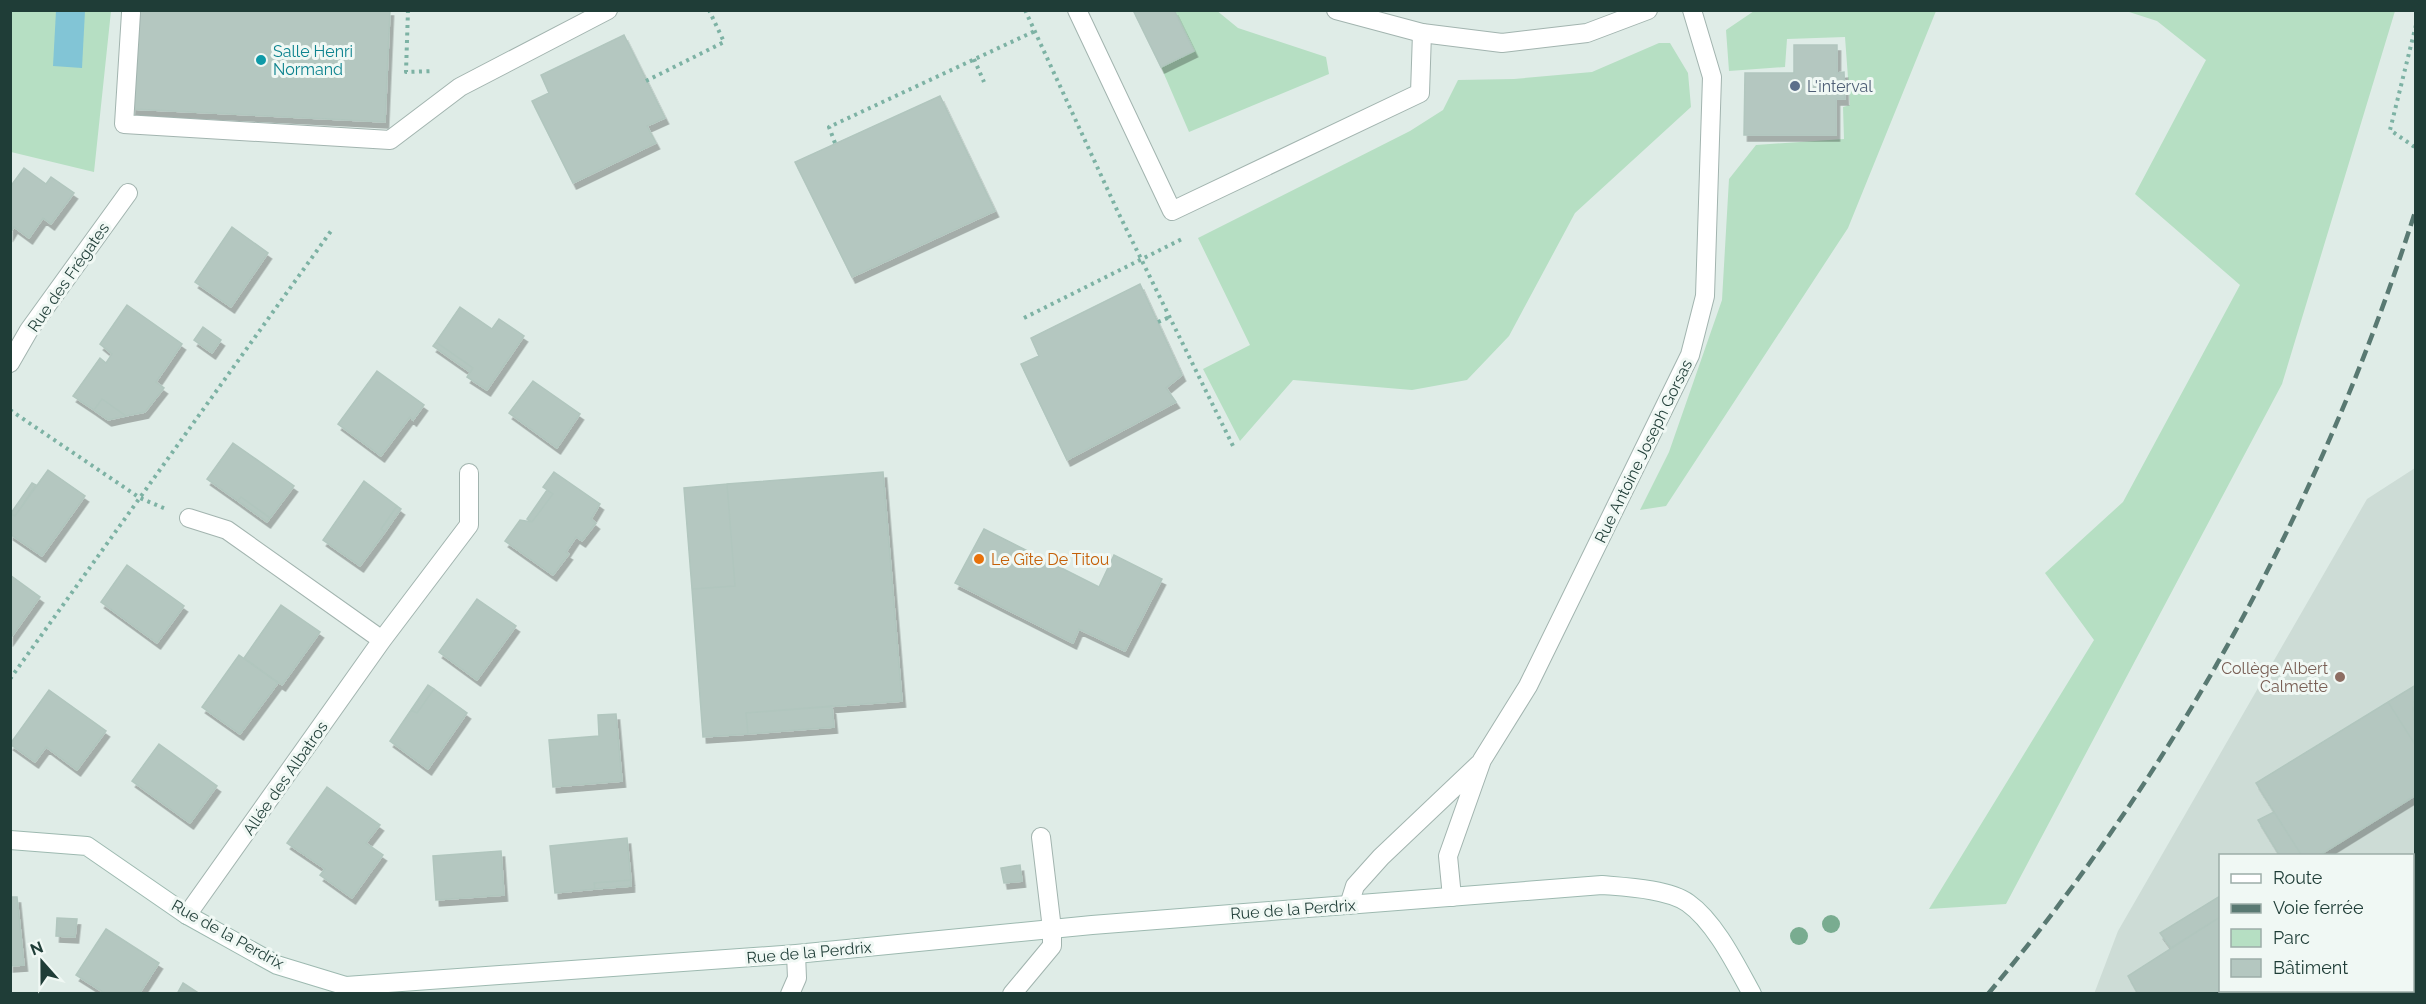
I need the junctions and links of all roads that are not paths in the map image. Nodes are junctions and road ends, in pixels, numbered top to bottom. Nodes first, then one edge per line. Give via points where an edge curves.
1 (608, 10) edge
2 (1077, 10) edge
3 (1336, 10) edge
4 (1648, 10) edge
5 (1692, 10) edge
6 (131, 13) dead end
7 (1422, 33) junction
8 (128, 193) dead end
9 (10, 363) edge
10 (469, 473) dead end
11 (189, 518) road end
12 (382, 640) junction
13 (1482, 760) junction
14 (1041, 837) dead end
15 (10, 840) edge
16 (1452, 897) junction
17 (1350, 905) junction
18 (187, 915) junction
19 (1052, 929) junction
20 (796, 954) junction
21 (790, 993) edge
22 (1012, 993) edge
23 (1752, 993) edge

1 - 6 street via 460,87 390,140 124,124
2 - 7 street via 1172,211 1420,93
3 - 7 street
4 - 7 street via 1587,33 1502,43
5 - 13 street, Rue Antoine Joseph Gorsas via 1712,77 1705,296 1690,355 1528,686
8 - 9 street, Rue des Frégates via 29,330
10 - 12 street, Allée des Albatros via 469,525
11 - 12 street via 227,530
12 - 18 street, Allée des Albatros
13 - 16 street, Rue Antoine Joseph Gorsas via 1448,856
13 - 17 street, Rue Antoine Joseph Gorsas via 1381,856 1355,886
14 - 19 street
15 - 18 street, Rue de la Perdrix via 87,846
16 - 17 street, Rue de la Perdrix
16 - 23 street, Rue de la Perdrix via 1602,885 1643,888 1687,902 1722,941
17 - 19 street, Rue de la Perdrix
18 - 20 street, Rue de la Perdrix via 277,964 346,986
19 - 20 street, Rue de la Perdrix
19 - 22 street via 1052,946
20 - 21 street via 797,978

